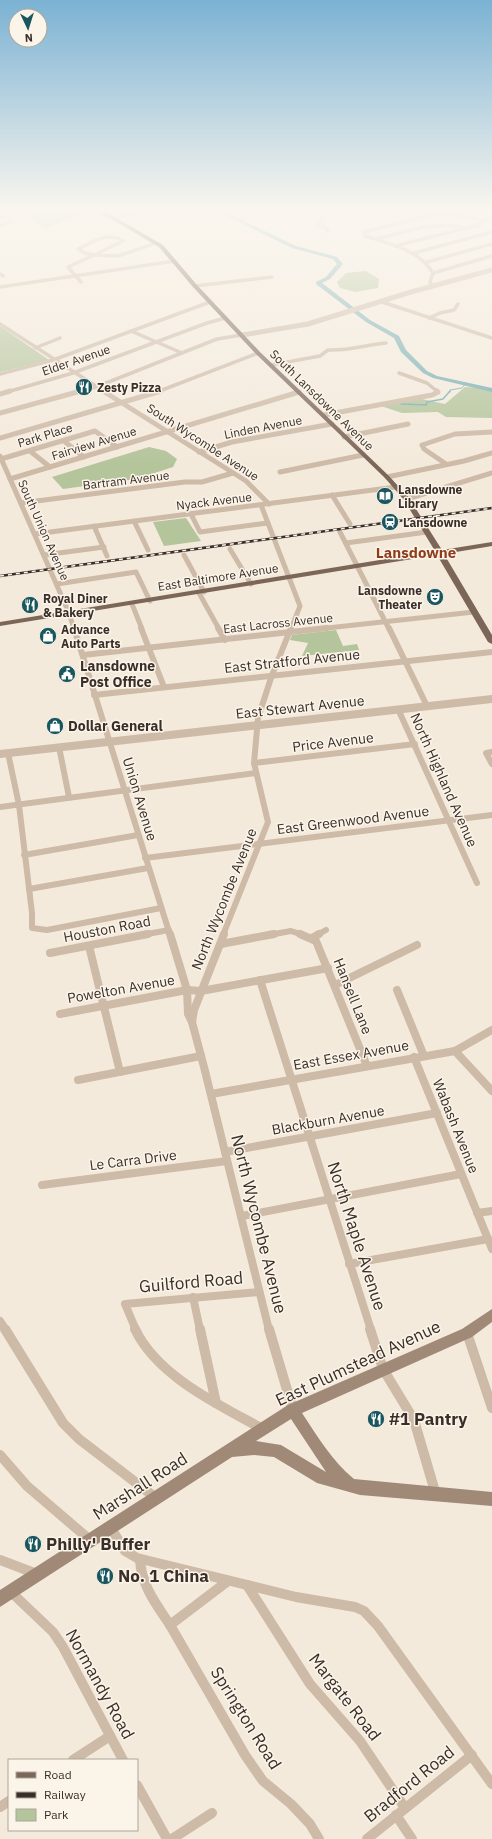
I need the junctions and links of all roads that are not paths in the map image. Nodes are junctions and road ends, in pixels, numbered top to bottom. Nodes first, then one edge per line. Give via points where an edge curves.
1 (202, 294) edge
2 (408, 294) edge
3 (210, 302) junction
4 (382, 302) junction
5 (458, 304) dead end
6 (225, 318) junction
7 (429, 318) junction
8 (0, 324) edge
9 (131, 331) junction
10 (242, 335) junction
11 (491, 337) edge
12 (60, 338) dead end
13 (157, 342) junction
14 (386, 343) dead end
15 (35, 348) junction
16 (182, 353) junction
17 (258, 353) junction
18 (53, 360) junction
19 (271, 365) junction
20 (73, 373) junction
21 (399, 373) dead end
22 (0, 374) edge
23 (96, 387) junction
24 (299, 392) junction
25 (0, 394) edge
26 (122, 403) junction
27 (0, 414) edge
28 (324, 415) junction
29 (332, 424) junction
30 (408, 424) dead end
31 (168, 431) junction
32 (492, 432) edge
33 (344, 437) junction
34 (0, 438) edge
35 (64, 441) junction
36 (117, 447) junction
37 (30, 451) junction
38 (199, 452) junction
39 (492, 453) edge
40 (363, 455) junction
41 (1, 457) edge
42 (84, 457) junction
43 (446, 464) junction
44 (50, 467) junction
45 (280, 472) dead end
46 (233, 473) junction
47 (492, 473) edge
48 (387, 477) junction
49 (10, 479) junction
50 (396, 487) junction
51 (332, 495) junction
52 (407, 499) junction
53 (21, 503) junction
54 (269, 504) junction
55 (261, 505) junction
56 (191, 514) junction
57 (134, 521) junction
58 (268, 524) junction
59 (350, 524) dead end
60 (94, 526) junction
61 (340, 532) dead end
62 (427, 532) junction
63 (35, 534) junction
64 (346, 543) junction
65 (492, 544) edge
66 (104, 547) junction
67 (230, 549) dead end
68 (148, 550) dead end
69 (441, 554) junction
70 (44, 555) junction
71 (184, 555) dead end
72 (107, 556) dead end
73 (359, 567) junction
74 (290, 578) junction
75 (57, 584) junction
76 (251, 584) junction
77 (202, 592) junction
78 (150, 600) junction
79 (132, 604) junction
80 (474, 612) junction
81 (69, 613) junction
82 (386, 622) junction
83 (0, 624) edge
84 (289, 632) junction
85 (225, 640) junction
86 (492, 642) edge
87 (148, 648) junction
88 (492, 652) edge
89 (83, 655) junction
90 (406, 662) junction
91 (272, 676) junction
92 (164, 687) junction
93 (94, 695) junction
94 (492, 699) edge
95 (427, 706) junction
96 (398, 709) junction
97 (258, 725) junction
98 (110, 741) junction
99 (415, 744) junction
100 (59, 747) junction
101 (492, 752) edge
102 (4, 753) edge
103 (254, 763) junction
104 (492, 764) edge
105 (256, 773) junction
106 (125, 790) junction
107 (69, 797) junction
108 (19, 805) junction
109 (0, 808) edge
110 (492, 815) edge
111 (449, 820) junction
112 (138, 835) junction
113 (260, 843) junction
114 (24, 855) junction
115 (145, 858) junction
116 (148, 868) junction
117 (477, 883) dead end
118 (29, 889) junction
119 (161, 908) junction
120 (169, 930) junction
121 (326, 930) dead end
122 (312, 938) junction
123 (221, 944) junction
124 (417, 945) dead end
125 (89, 946) junction
126 (50, 953) dead end
127 (327, 966) junction
128 (260, 980) junction
129 (335, 985) junction
130 (187, 990) junction
131 (397, 990) dead end
132 (201, 991) junction
133 (103, 1006) junction
134 (60, 1014) dead end
135 (192, 1022) junction
136 (492, 1030) edge
137 (455, 1051) junction
138 (201, 1056) junction
139 (424, 1056) junction
140 (414, 1057) junction
141 (367, 1066) junction
142 (120, 1072) junction
143 (292, 1079) junction
144 (78, 1080) dead end
145 (492, 1091) edge
146 (210, 1094) junction
147 (436, 1113) junction
148 (309, 1137) junction
149 (225, 1152) junction
150 (227, 1161) junction
151 (461, 1174) junction
152 (42, 1185) dead end
153 (328, 1199) junction
154 (492, 1211) edge
155 (477, 1213) junction
156 (242, 1216) junction
157 (488, 1238) junction
158 (492, 1249) edge
159 (349, 1264) junction
160 (259, 1292) junction
161 (193, 1297) junction
162 (492, 1315) edge
163 (0, 1321) edge
164 (467, 1333) junction
165 (383, 1369) junction
166 (216, 1403) junction
167 (492, 1408) edge
168 (293, 1410) junction
169 (264, 1429) junction
170 (0, 1455) edge
171 (220, 1457) junction
172 (360, 1488) junction
173 (436, 1495) junction
174 (156, 1498) junction
175 (492, 1499) edge
176 (111, 1528) junction
177 (90, 1540) junction
178 (0, 1560) edge
179 (140, 1560) junction
180 (38, 1574) junction
181 (228, 1581) junction
182 (247, 1585) junction
183 (5, 1596) edge
184 (170, 1624) junction
185 (110, 1736) junction
186 (472, 1755) junction
187 (75, 1759) edge
188 (122, 1759) edge
189 (492, 1784) edge
190 (138, 1787) edge
191 (401, 1811) junction
192 (212, 1813) dead end
193 (167, 1839) edge
194 (172, 1839) edge
195 (319, 1839) edge
196 (368, 1839) edge
197 (412, 1839) edge

1 - 3 main road, South Lansdowne Avenue
2 - 4 street
3 - 6 main road, South Lansdowne Avenue
3 - 9 street
4 - 7 street
4 - 10 street via 302,326
5 - 7 street via 454,310
6 - 10 main road, South Lansdowne Avenue
6 - 13 street, Elder Avenue
7 - 11 street
8 - 15 street, South Wycombe Avenue
9 - 13 street
9 - 18 street
10 - 16 street via 217,339
10 - 17 main road, South Lansdowne Avenue
12 - 15 street
13 - 16 street
13 - 20 street, Elder Avenue
14 - 19 street via 346,351 328,350 320,356
15 - 18 street, South Wycombe Avenue
16 - 23 street
17 - 19 main road, South Lansdowne Avenue
17 - 26 street via 171,388
18 - 20 street, South Wycombe Avenue
18 - 22 street
19 - 24 main road, South Lansdowne Avenue
20 - 23 street, South Wycombe Avenue
20 - 25 street, Elder Avenue
21 - 28 street via 427,383 438,392
23 - 26 street, South Wycombe Avenue
23 - 27 street
24 - 28 main road, South Lansdowne Avenue
24 - 31 street, Fairview Avenue
26 - 31 street, South Wycombe Avenue
26 - 34 street
28 - 29 main road, South Lansdowne Avenue
29 - 33 main road, South Lansdowne Avenue
29 - 38 street, Linden Avenue via 232,442
30 - 33 street
31 - 36 street, Fairview Avenue
31 - 38 street, South Wycombe Avenue
32 - 43 street via 455,434 422,445
33 - 40 main road, South Lansdowne Avenue
35 - 36 street, Park Place via 95,431
35 - 37 street, Park Place
35 - 42 street
36 - 42 street, Fairview Avenue
37 - 41 street, Park Place
37 - 44 street
38 - 46 street, South Wycombe Avenue
39 - 43 street
40 - 45 street
40 - 48 main road, South Lansdowne Avenue
41 - 49 street, South Union Avenue
42 - 44 street, Fairview Avenue
43 - 48 street
44 - 49 street, Fairview Avenue
46 - 53 street, Bartram Avenue via 202,482
46 - 54 street, South Wycombe Avenue via 259,490
47 - 52 street
48 - 50 main road, South Lansdowne Avenue
49 - 53 street, South Union Avenue
50 - 51 street, Nyack Avenue
50 - 52 main road, South Lansdowne Avenue
51 - 54 street, Nyack Avenue
51 - 59 street
52 - 62 main road, South Lansdowne Avenue
53 - 63 street, South Union Avenue
54 - 55 street, Nyack Avenue
55 - 56 street, Nyack Avenue
55 - 58 street
56 - 57 street, Nyack Avenue
56 - 58 street via 200,532
57 - 60 street, Nyack Avenue
57 - 68 street
58 - 74 street
60 - 63 street, Nyack Avenue
60 - 66 street
61 - 64 street, North Highland Avenue
62 - 64 street
62 - 69 main road, South Lansdowne Avenue
63 - 70 street, South Union Avenue
64 - 73 street, North Highland Avenue
65 - 69 main road, East Baltimore Avenue
66 - 70 street
66 - 72 street
67 - 76 street
69 - 73 main road, East Baltimore Avenue
69 - 80 main road, South Lansdowne Avenue
70 - 75 street, South Union Avenue
71 - 77 street
73 - 74 main road, East Baltimore Avenue
73 - 82 street, North Highland Avenue
74 - 76 main road, East Baltimore Avenue
74 - 84 street, North Wycombe Avenue via 300,606
75 - 78 street via 136,572
75 - 81 street, South Union Avenue
76 - 77 main road, East Baltimore Avenue
77 - 78 main road, East Baltimore Avenue
77 - 85 street
78 - 79 main road, East Baltimore Avenue
79 - 81 main road, East Baltimore Avenue
79 - 87 street
80 - 82 street, East Lacross Avenue
80 - 86 main road, South Lansdowne Avenue
81 - 83 main road, East Baltimore Avenue
81 - 89 street, Union Avenue
82 - 84 street, East Lacross Avenue
82 - 90 street, North Highland Avenue
84 - 85 street, East Lacross Avenue
84 - 91 street, North Wycombe Avenue
85 - 87 street, East Lacross Avenue
87 - 89 street, East Lacross Avenue
87 - 92 street
88 - 90 street, East Stratford Avenue
89 - 93 street, Union Avenue
90 - 91 street, East Stratford Avenue
90 - 95 street, North Highland Avenue
91 - 92 street, East Stratford Avenue
91 - 97 street, North Wycombe Avenue
92 - 93 street, East Stratford Avenue
93 - 98 street, Union Avenue
94 - 95 street, East Stewart Avenue
95 - 96 street, East Stewart Avenue
96 - 97 street, East Stewart Avenue
96 - 99 street, North Highland Avenue
97 - 98 street, East Stewart Avenue
97 - 103 street, North Wycombe Avenue
98 - 100 street, East Stewart Avenue
98 - 106 street, Union Avenue
99 - 103 street, Price Avenue
99 - 111 street, North Highland Avenue
100 - 102 street, East Stewart Avenue
100 - 107 street
101 - 104 street via 486,753
102 - 108 street
103 - 105 street, North Wycombe Avenue
105 - 106 street
105 - 113 street, North Wycombe Avenue via 268,822
106 - 107 street
106 - 112 street, Union Avenue
107 - 108 street
108 - 109 street
108 - 114 street
110 - 111 street, East Greenwood Avenue
111 - 113 street, East Greenwood Avenue
111 - 117 street, North Highland Avenue
112 - 114 street
112 - 115 street, Union Avenue
113 - 115 street, East Greenwood Avenue
113 - 123 street, North Wycombe Avenue
114 - 118 street
115 - 116 street, Union Avenue
116 - 118 street
116 - 119 street, Union Avenue
118 - 119 street via 31,926 35,930 47,930
119 - 120 street, Union Avenue
120 - 125 street, Houston Road
120 - 130 street, Union Avenue
121 - 122 street
122 - 123 street via 291,931
122 - 127 street, Hansell Lane via 316,941
123 - 132 street, North Wycombe Avenue
124 - 129 street
125 - 126 street, Houston Road
125 - 133 street
127 - 128 street, Powelton Avenue
127 - 129 street, Hansell Lane
128 - 132 street, Powelton Avenue
128 - 143 street, North Maple Avenue
129 - 141 street, Hansell Lane
130 - 132 street, Powelton Avenue
130 - 133 street, Powelton Avenue
130 - 135 street, North Wycombe Avenue via 188,1014
131 - 139 street
132 - 135 street, North Wycombe Avenue
133 - 134 street, Powelton Avenue
133 - 142 street
135 - 138 street, North Wycombe Avenue
136 - 137 street, East Essex Avenue
137 - 139 street, East Essex Avenue
137 - 145 street
138 - 142 street
138 - 146 street, North Wycombe Avenue
139 - 140 street, East Essex Avenue
140 - 141 street, East Essex Avenue
140 - 147 street, Wabash Avenue
141 - 143 street, East Essex Avenue
142 - 144 street
143 - 146 street, East Essex Avenue
143 - 148 street, North Maple Avenue
146 - 149 street, North Wycombe Avenue
147 - 148 street, Blackburn Avenue
147 - 151 street, Wabash Avenue
148 - 149 street, Blackburn Avenue
148 - 153 street, North Maple Avenue
149 - 150 street, North Wycombe Avenue
150 - 152 street, Le Carra Drive
150 - 156 street, North Wycombe Avenue
151 - 153 street
151 - 155 street, Wabash Avenue
153 - 156 street
153 - 159 street, North Maple Avenue
154 - 155 street
155 - 157 street, Wabash Avenue
156 - 160 street, North Wycombe Avenue
157 - 158 street, Wabash Avenue
157 - 159 street
159 - 165 street, North Maple Avenue
160 - 161 street, Guilford Road
160 - 168 street, North Wycombe Avenue
161 - 166 street
161 - 166 street, Guilford Road via 125,1304 146,1347 175,1374
162 - 164 main road, East Plumstead Avenue
163 - 174 street via 62,1423
164 - 165 main road, East Plumstead Avenue
164 - 167 street
165 - 168 main road, East Plumstead Avenue
165 - 173 street, North Maple Avenue via 414,1420
166 - 169 street
168 - 169 main road, East Plumstead Avenue
168 - 172 main road via 339,1476 345,1482
169 - 171 main road, East Plumstead Avenue
170 - 177 street via 27,1486
171 - 172 main road via 244,1449 272,1449 328,1480
171 - 174 main road, Marshall Road
172 - 173 main road
173 - 175 main road
174 - 176 main road, Marshall Road
176 - 177 main road, Marshall Road
176 - 179 street via 125,1551
177 - 180 main road, Marshall Road
178 - 180 street
179 - 181 street
179 - 184 street, Springton Road via 144,1584
180 - 183 main road, Marshall Road
181 - 182 street
181 - 184 street
182 - 186 street via 364,1611 378,1626
182 - 191 street, Margate Road via 310,1684 360,1741
183 - 185 street, Normandy Road via 53,1632
184 - 195 street, Springton Road via 245,1755 263,1781 291,1804 310,1824
185 - 187 street
185 - 188 street, Normandy Road
186 - 189 street
186 - 191 street, Bradford Road
190 - 193 street
191 - 196 street, Bradford Road
191 - 197 street, Margate Road
192 - 194 street

